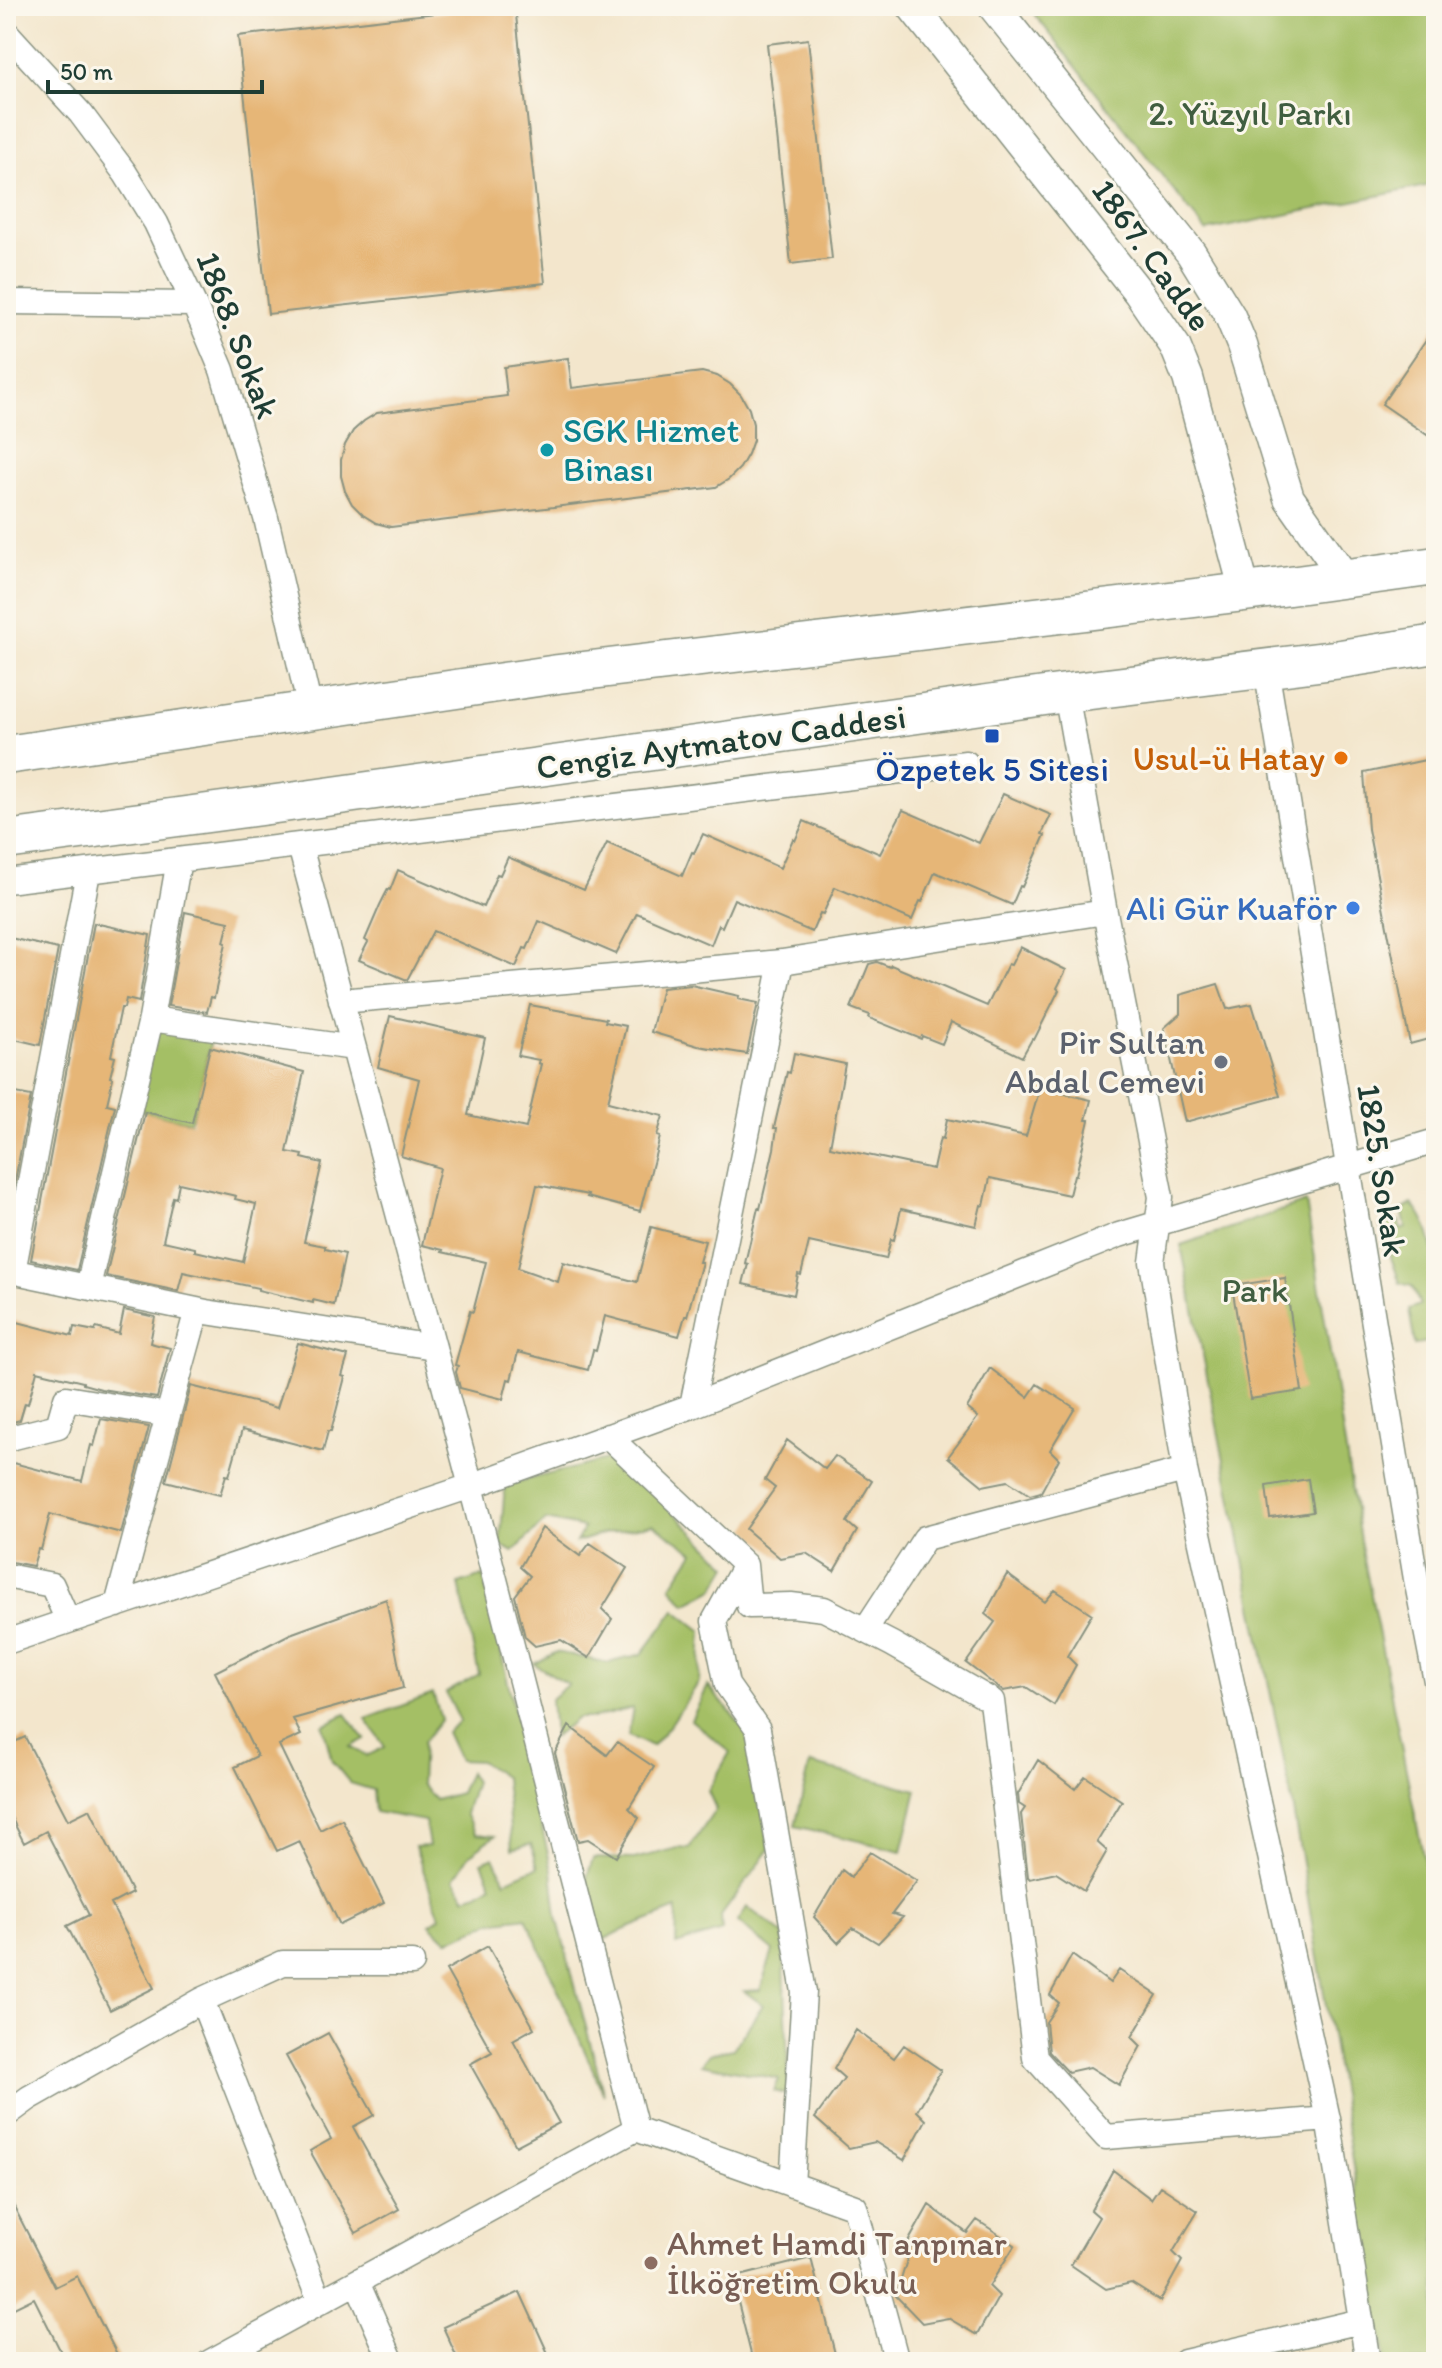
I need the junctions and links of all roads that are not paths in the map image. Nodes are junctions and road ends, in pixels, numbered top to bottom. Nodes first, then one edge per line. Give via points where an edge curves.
1 (912, 6) edge
2 (993, 6) edge
3 (6, 32) edge
4 (6, 302) edge
5 (194, 304) junction
6 (1436, 566) edge
7 (1345, 578) junction
8 (1245, 592) junction
9 (1436, 644) edge
10 (1266, 668) junction
11 (1066, 693) junction
12 (310, 709) junction
13 (6, 755) edge
14 (966, 763) dead end
15 (6, 840) edge
16 (300, 846) junction
17 (179, 860) junction
18 (88, 872) junction
19 (6, 881) edge
20 (1105, 912) junction
21 (782, 962) junction
22 (341, 1001) junction
23 (151, 1019) junction
24 (354, 1048) junction
25 (1436, 1141) edge
26 (1347, 1168) junction
27 (1157, 1224) junction
28 (10, 1271) edge
29 (88, 1287) junction
30 (197, 1310) junction
31 (434, 1347) junction
32 (692, 1406) junction
33 (168, 1415) junction
34 (608, 1436) junction
35 (6, 1439) edge
36 (1185, 1470) junction
37 (471, 1486) junction
38 (745, 1565) junction
39 (6, 1576) edge
40 (1426, 1577) edge
41 (117, 1605) junction
42 (68, 1621) junction
43 (865, 1630) junction
44 (6, 1642) edge
45 (1436, 1681) edge
46 (412, 1963) dead end
47 (202, 2000) junction
48 (6, 2115) edge
49 (1328, 2119) junction
50 (636, 2129) junction
51 (792, 2185) junction
52 (357, 2282) junction
53 (320, 2302) junction
54 (1361, 2321) junction
55 (210, 2362) edge
56 (392, 2362) edge
57 (897, 2362) edge
58 (1185, 2362) edge
59 (1368, 2362) edge

1 - 8 street, 1867. Cadde via 1175,346
2 - 7 street, 1867. Cadde via 1211,284 1242,345 1289,498
3 - 5 street, 1868. Sokak via 81,114 125,173 156,223
4 - 5 street
5 - 12 street, 1868. Sokak via 222,370 266,518
6 - 7 main road
7 - 8 main road
8 - 12 main road
9 - 10 main road, Cengiz Aytmatov Caddesi
10 - 11 main road, Cengiz Aytmatov Caddesi
10 - 26 street, 1825. Sokak
11 - 15 main road, Cengiz Aytmatov Caddesi
11 - 20 street
12 - 13 main road
14 - 16 street
16 - 17 street
16 - 22 street
17 - 18 street
17 - 23 street
18 - 19 street
18 - 28 street
20 - 21 street
20 - 27 street via 1161,1197
21 - 22 street
21 - 32 street
22 - 24 street
23 - 24 street
23 - 29 street
24 - 31 street
25 - 26 street
26 - 27 street
26 - 40 street, 1825. Sokak
27 - 32 street
27 - 36 street via 1152,1262
28 - 29 street
29 - 30 street
30 - 31 street
30 - 33 street
31 - 37 street
32 - 34 street
33 - 35 street via 66,1398 58,1426
33 - 41 street
34 - 37 street
34 - 38 street
36 - 43 street via 925,1538
36 - 49 street
37 - 41 street
37 - 50 street
38 - 43 street via 749,1606 824,1609
38 - 51 street via 714,1621 727,1685 758,1729 804,1992
39 - 42 street via 52,1585
40 - 45 street, 1825. Sokak
41 - 42 street
42 - 44 street
43 - 49 street via 992,1701 1035,2058 1106,2137
46 - 47 street via 283,1963
47 - 48 street
47 - 53 street
49 - 54 street
50 - 51 street
50 - 52 street
51 - 57 street via 855,2207
52 - 53 street
52 - 56 street
53 - 55 street
54 - 58 street
54 - 59 street

